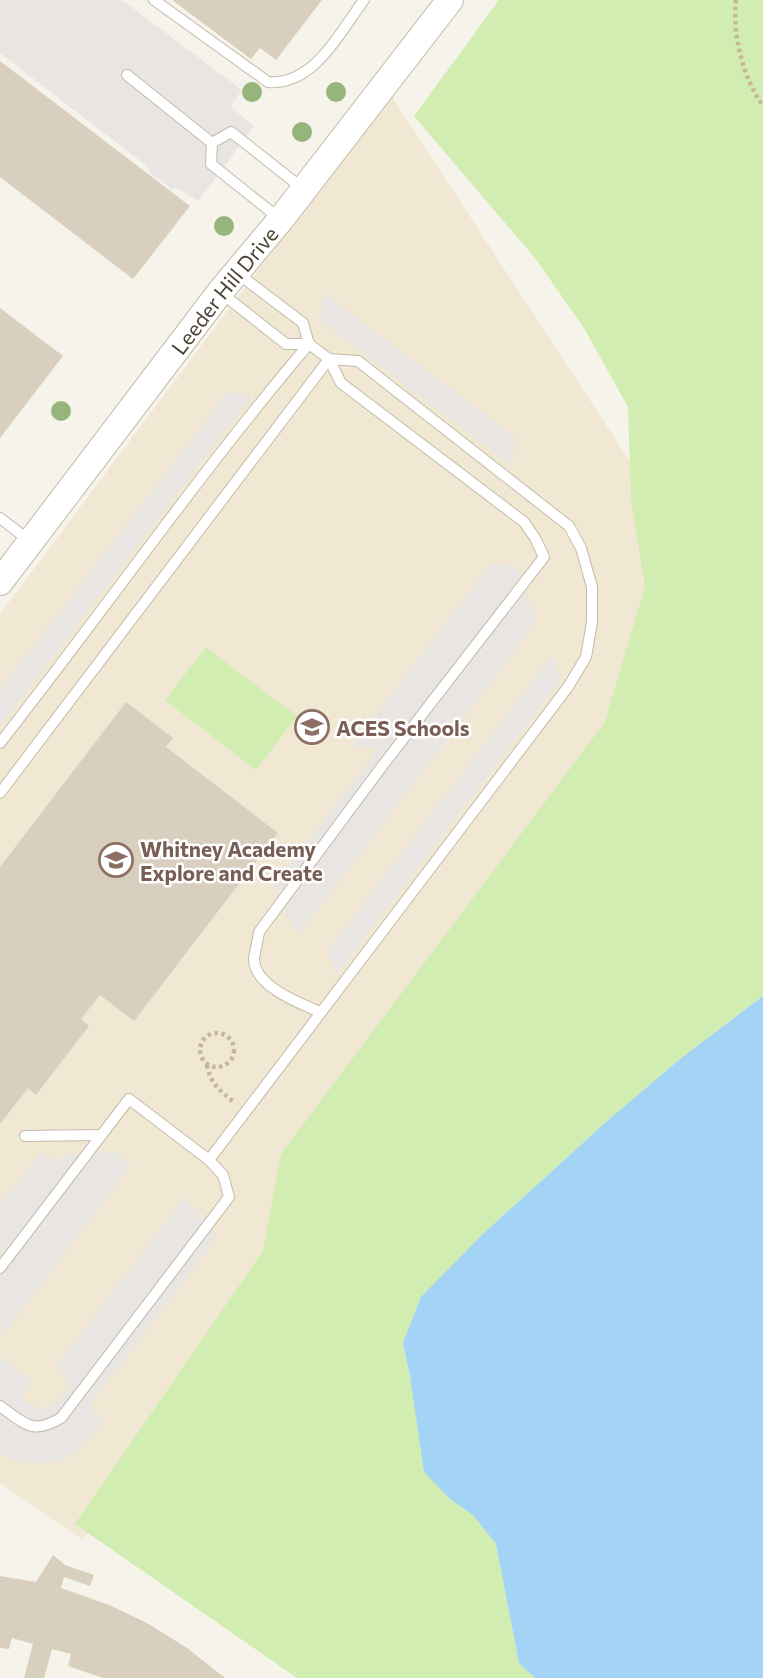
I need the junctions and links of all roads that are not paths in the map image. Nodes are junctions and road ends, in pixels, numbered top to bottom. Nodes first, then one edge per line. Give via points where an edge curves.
1 (154, 0) edge
2 (364, 0) edge
3 (444, 2) edge
4 (127, 75) dead end
5 (212, 143) junction
6 (304, 189) junction
7 (281, 219) junction
8 (228, 282) junction
9 (309, 344) junction
10 (329, 359) junction
11 (0, 518) edge
12 (31, 542) junction
13 (0, 582) edge
14 (0, 743) edge
15 (0, 793) edge
16 (320, 1012) junction
17 (101, 1135) junction
18 (24, 1136) dead end
19 (209, 1160) junction
20 (0, 1268) edge
21 (0, 1406) edge

1 - 2 lane via 268,82 282,83 310,69
3 - 6 street, Leeder Hill Drive
4 - 5 lane
5 - 6 lane via 231,132
5 - 7 lane via 211,164
6 - 7 street, Leeder Hill Drive
7 - 8 street, Leeder Hill Drive
8 - 9 lane via 303,323
8 - 9 lane via 286,344
8 - 12 street, Leeder Hill Drive
9 - 10 lane
9 - 14 lane via 257,405
10 - 15 lane
10 - 16 lane via 358,361 569,526 592,587 592,622 586,657 568,687
10 - 16 lane via 341,383 524,522 544,556 259,932 254,962 266,983
11 - 12 lane
12 - 13 street, Leeder Hill Drive
16 - 19 lane
17 - 18 lane
17 - 19 lane via 129,1099
17 - 20 lane
19 - 21 lane via 223,1175 229,1197 61,1418 45,1427 25,1424

